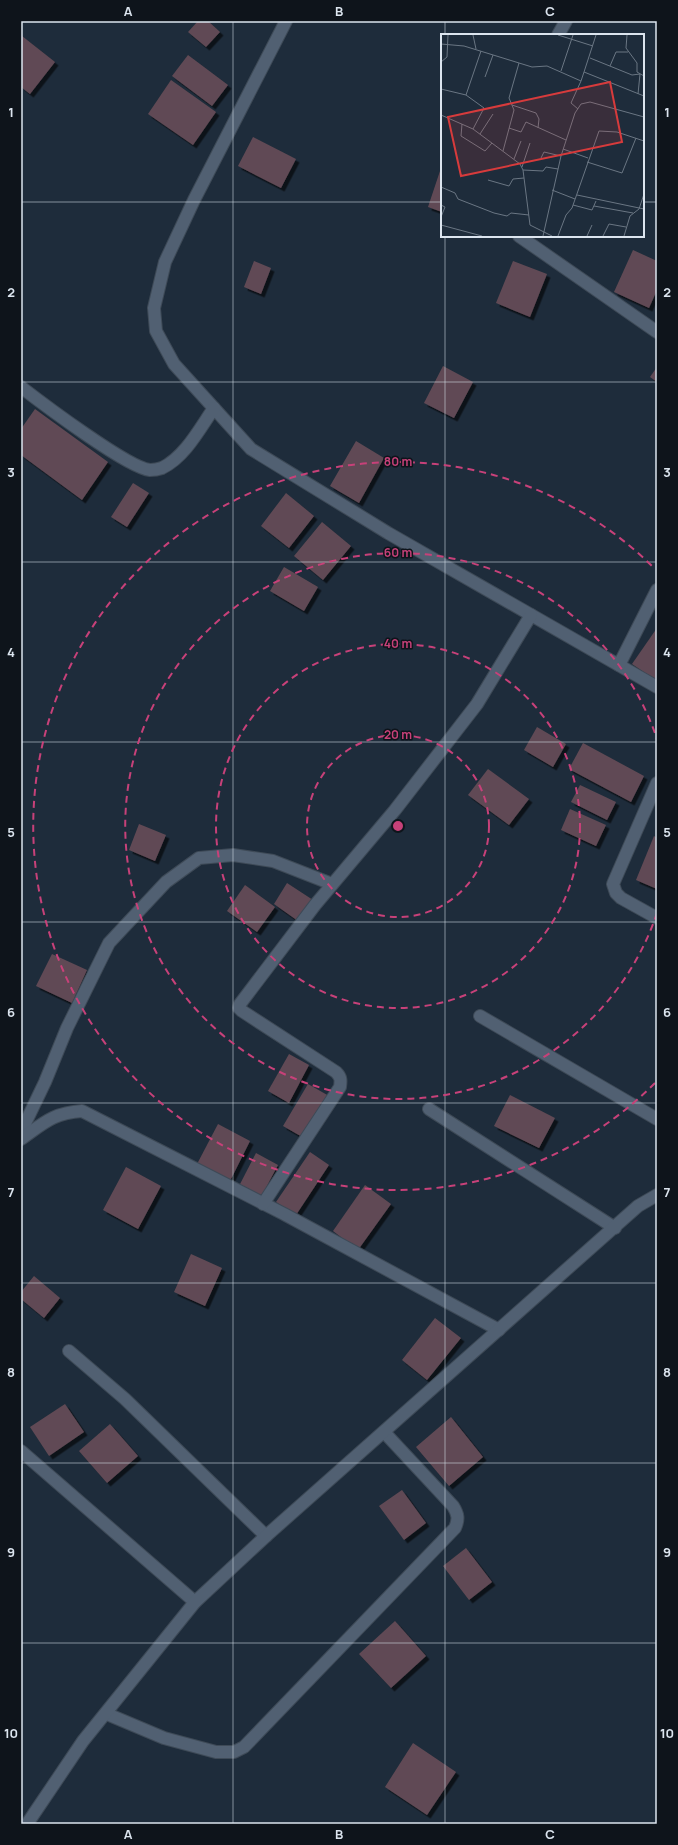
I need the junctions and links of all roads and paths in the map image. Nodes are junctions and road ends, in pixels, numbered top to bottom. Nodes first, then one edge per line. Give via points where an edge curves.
1 (286, 21) edge
2 (566, 21) edge
3 (559, 34) edge
4 (520, 237) edge
5 (657, 332) edge
6 (21, 387) edge
7 (214, 408) junction
8 (657, 590) edge
9 (531, 615) junction
10 (619, 665) junction
11 (657, 687) edge
12 (657, 783) edge
13 (332, 884) junction
14 (657, 918) edge
15 (480, 1016) dead end
16 (429, 1109) dead end
17 (657, 1119) edge
18 (21, 1132) edge
19 (21, 1139) edge
20 (657, 1194) edge
21 (264, 1204) junction
22 (615, 1228) junction
23 (499, 1330) junction
24 (69, 1351) dead end
25 (384, 1432) junction
26 (21, 1451) edge
27 (266, 1536) junction
28 (195, 1602) junction
29 (107, 1714) junction
30 (27, 1824) edge

1 - 7 street via 191,206 165,262 156,295 156,330 174,364
2 - 3 street
4 - 5 street
6 - 7 street via 112,451 136,466 150,470 162,468 182,453
7 - 9 street via 252,449 388,533
8 - 10 street
9 - 10 street
9 - 13 street via 477,704 395,810
10 - 11 street
12 - 14 street via 613,884 621,898
13 - 18 street via 272,861 233,855 200,858 166,882 109,943 67,1028
13 - 21 street via 239,1008 336,1072 341,1081 340,1087
15 - 17 street
16 - 22 street
19 - 21 street via 52,1118 66,1112 82,1111
20 - 22 street via 638,1206
21 - 23 street
22 - 23 street
23 - 25 street
24 - 27 street via 125,1399
25 - 27 street
25 - 29 street via 453,1506 458,1513 455,1528 244,1747 234,1752 216,1752 164,1738
26 - 28 street
27 - 28 street
28 - 29 street
29 - 30 street via 83,1741

